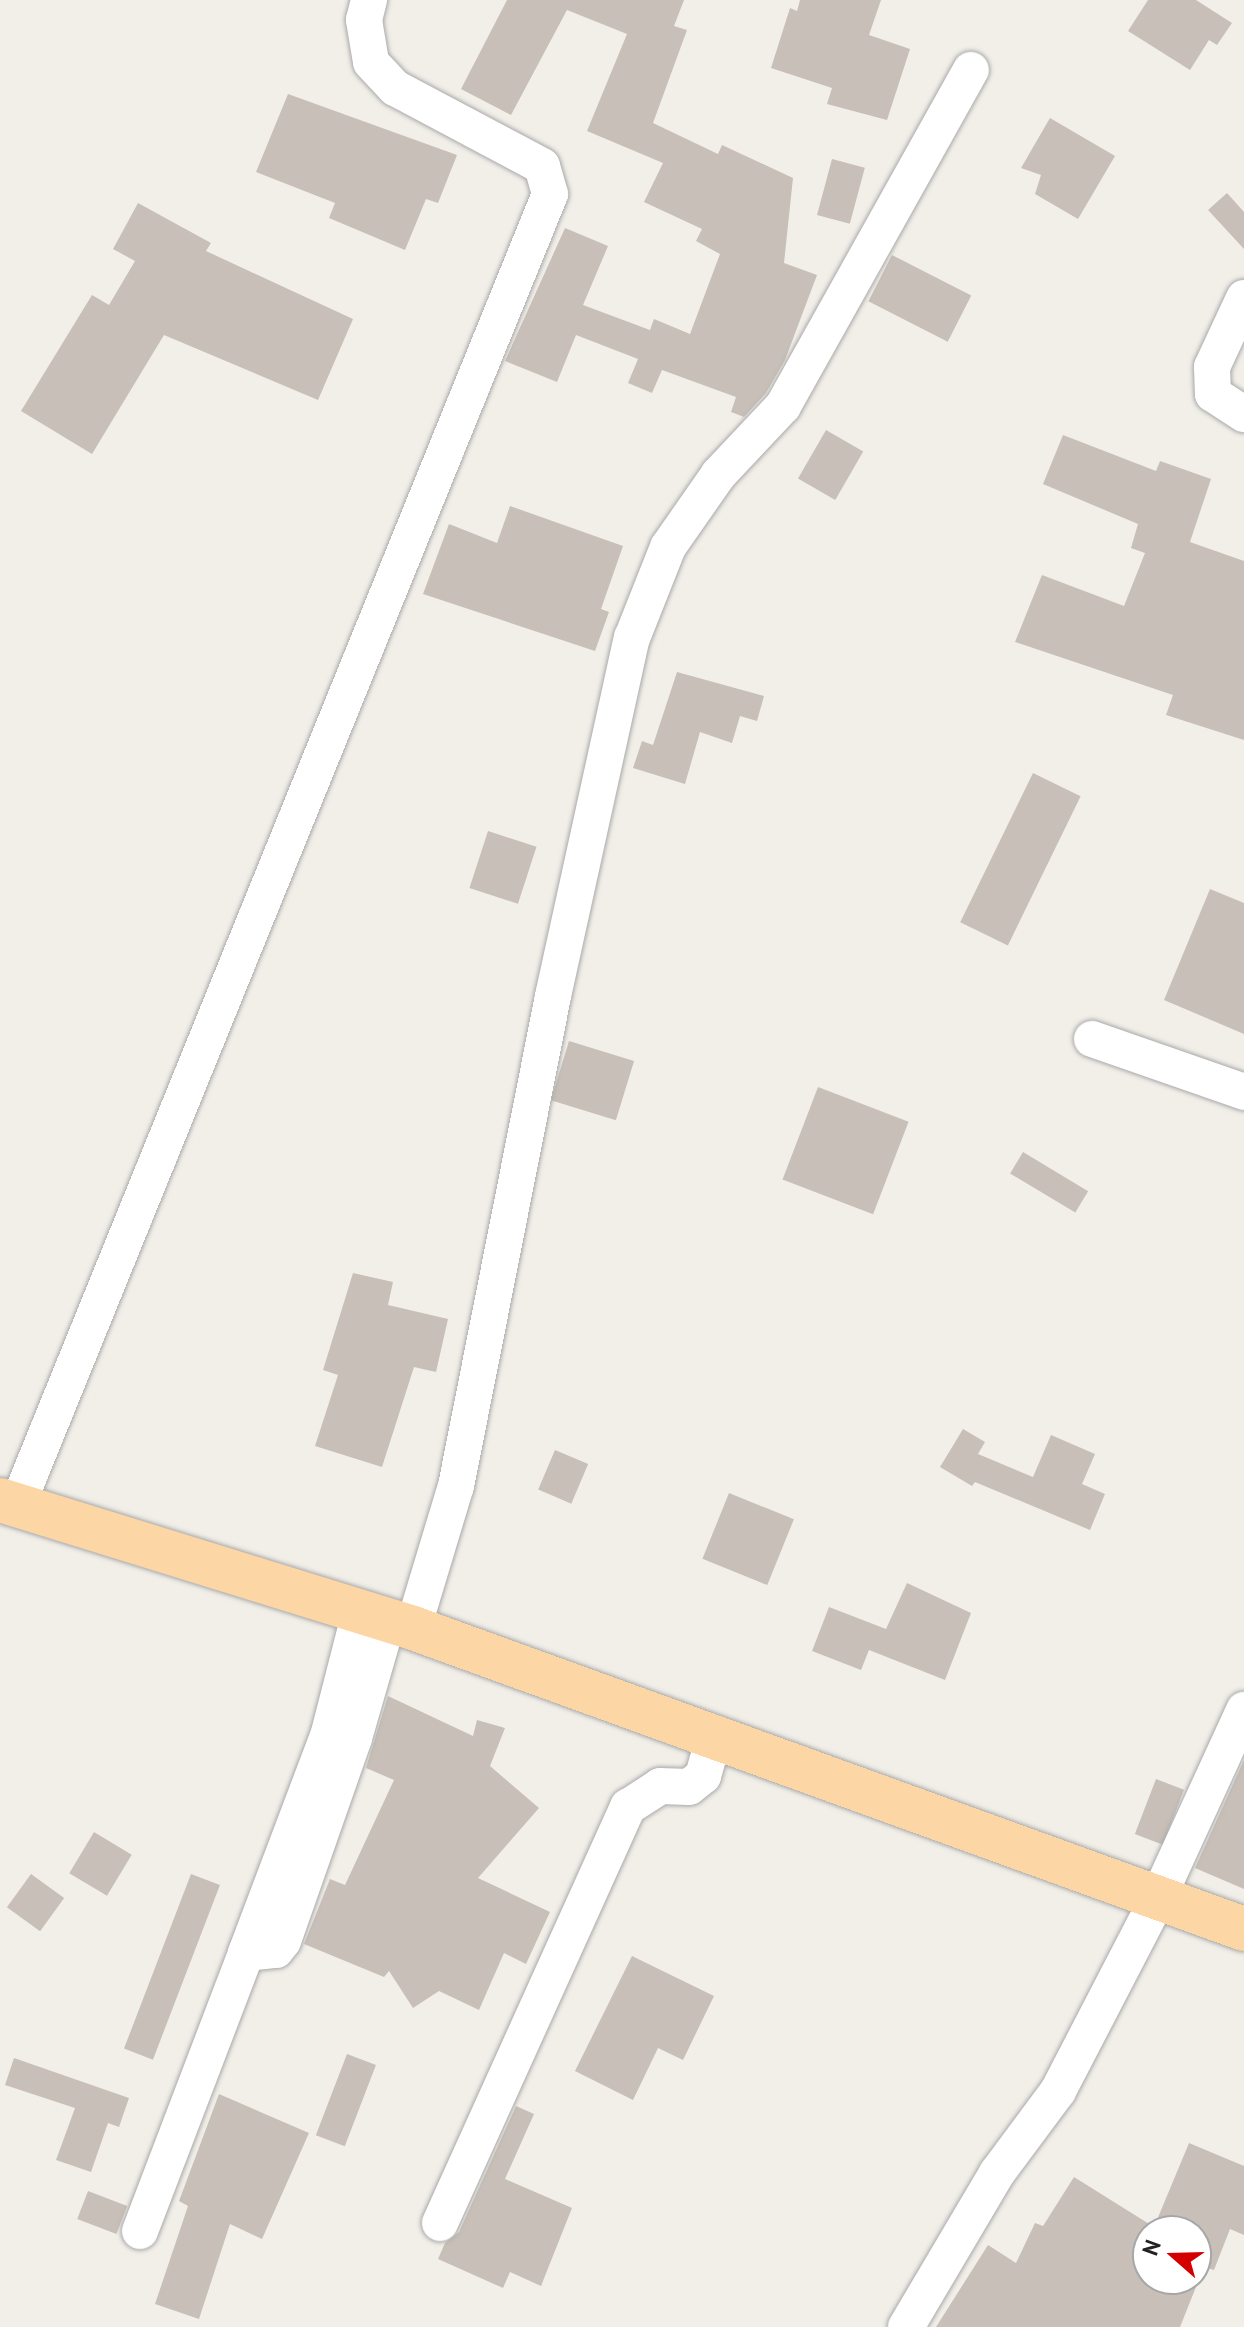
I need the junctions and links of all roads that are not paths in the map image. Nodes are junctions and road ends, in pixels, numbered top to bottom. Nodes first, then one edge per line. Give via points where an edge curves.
1 (369, 0) edge
2 (971, 70) dead end
3 (1244, 298) edge
4 (1244, 414) edge
5 (1092, 1039) dead end
6 (1244, 1092) edge
7 (8, 1503) edge
8 (387, 1620) junction
9 (1244, 1710) edge
10 (714, 1737) junction
11 (1158, 1898) junction
12 (1244, 1929) edge
13 (440, 2223) dead end
14 (140, 2231) dead end
15 (906, 2327) edge

1 - 7 street via 364,20 371,62 395,88 542,166 550,194
2 - 8 street via 783,406 719,474 668,547 632,638 553,996 456,1486
3 - 4 street via 1212,367 1213,394
5 - 6 street
7 - 8 main road
8 - 10 main road
8 - 14 street via 354,1738 283,1941 276,1950 246,1953
9 - 11 street
10 - 11 main road
10 - 13 street via 703,1776 689,1787 660,1786 628,1807
11 - 12 main road
11 - 15 street via 1058,2091 997,2173

